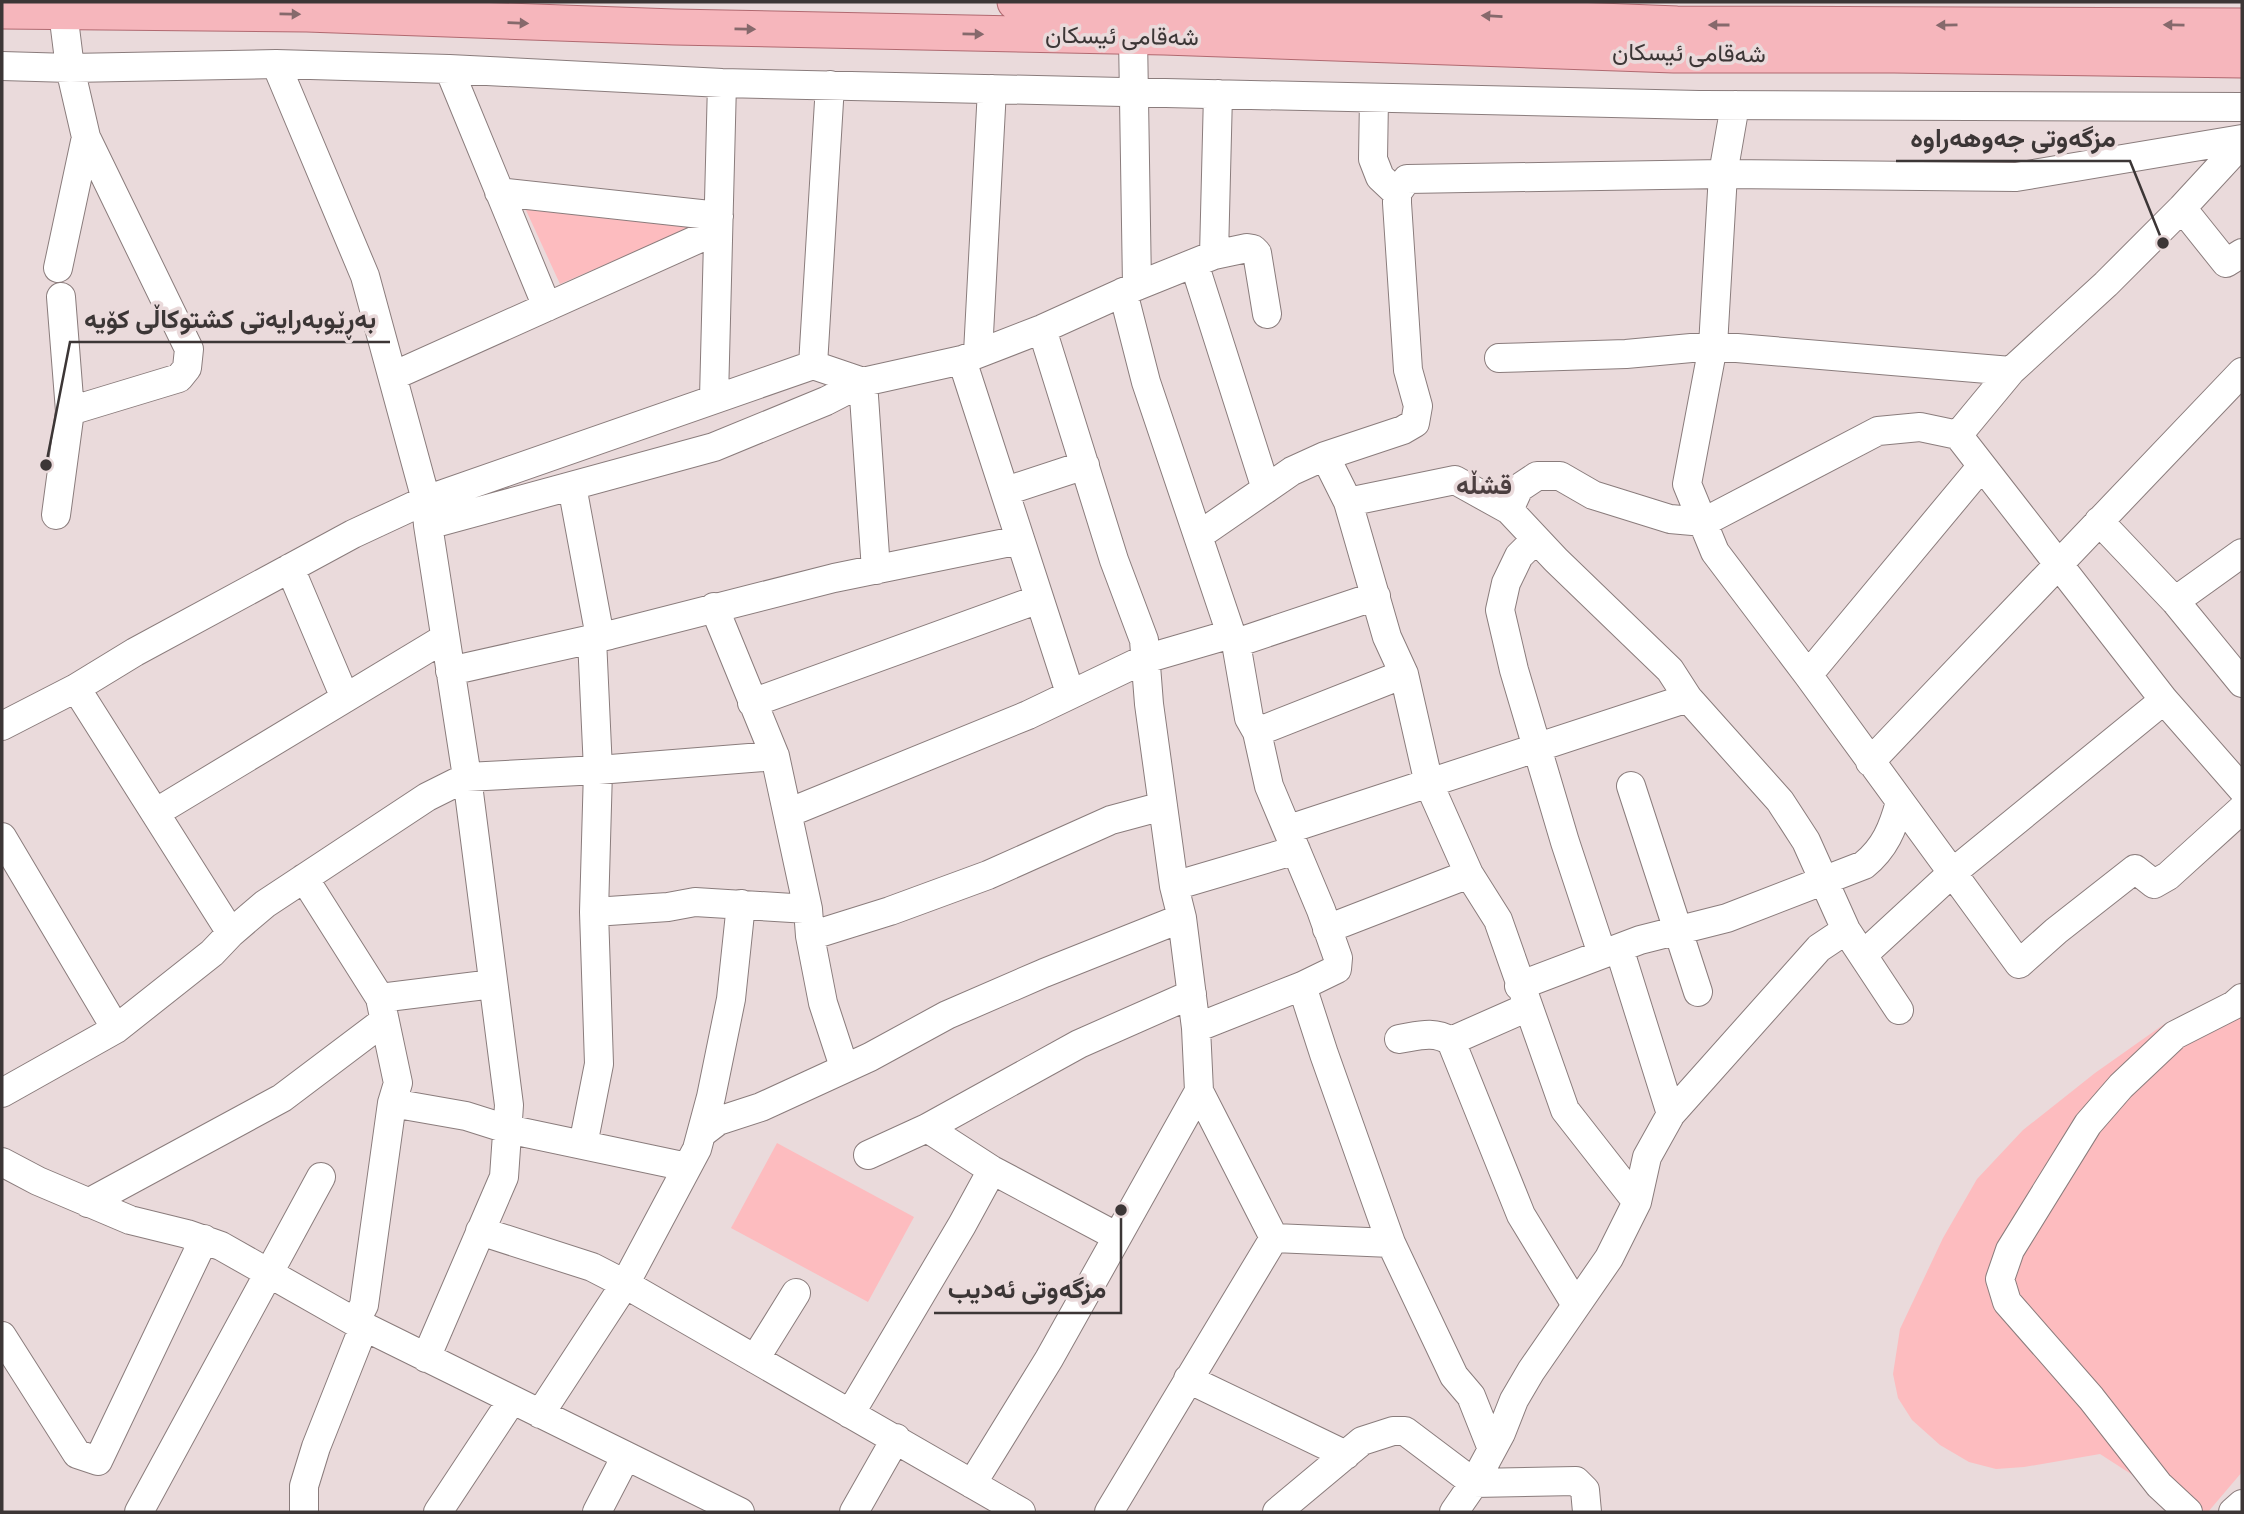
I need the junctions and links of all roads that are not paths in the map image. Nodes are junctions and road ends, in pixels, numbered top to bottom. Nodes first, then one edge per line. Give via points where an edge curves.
1 (1015, 2) edge
2 (2, 10) edge
3 (1564, 11) edge
4 (63, 12) junction
5 (2102, 13) edge
6 (1847, 14) edge
7 (2242, 26) edge
8 (1133, 36) junction
9 (1648, 38) junction
10 (2242, 60) edge
11 (276, 64) junction
12 (2, 66) edge
13 (70, 68) junction
14 (449, 69) junction
15 (722, 83) junction
16 (830, 85) junction
17 (992, 89) junction
18 (1135, 92) junction
19 (1218, 94) junction
20 (1374, 97) junction
21 (1735, 105) junction
22 (2242, 107) edge
23 (86, 137) junction
24 (2242, 141) edge
25 (1723, 174) junction
26 (499, 192) junction
27 (1397, 193) junction
28 (2182, 208) junction
29 (718, 223) junction
30 (2242, 253) edge
31 (1204, 259) junction
32 (58, 268) dead end
33 (1130, 289) junction
34 (61, 297) dead end
35 (547, 307) junction
36 (1267, 314) dead end
37 (1042, 329) junction
38 (1713, 346) junction
39 (970, 356) junction
40 (1499, 359) dead end
41 (813, 365) junction
42 (2011, 371) junction
43 (2242, 372) edge
44 (393, 376) junction
45 (863, 382) junction
46 (714, 398) junction
47 (70, 411) junction
48 (1958, 435) junction
49 (1325, 456) junction
50 (1085, 465) junction
51 (1981, 467) junction
52 (572, 486) junction
53 (1266, 489) junction
54 (1006, 491) junction
55 (1348, 502) junction
56 (1508, 510) junction
57 (427, 513) junction
58 (56, 515) dead end
59 (2099, 521) junction
60 (1704, 522) junction
61 (1198, 536) junction
62 (1536, 539) junction
63 (1020, 540) junction
64 (2242, 553) edge
65 (2058, 564) junction
66 (290, 568) junction
67 (876, 570) junction
68 (1376, 596) junction
69 (1039, 599) junction
70 (2175, 601) junction
71 (714, 607) junction
72 (445, 638) junction
73 (596, 638) junction
74 (1233, 639) junction
75 (1145, 659) junction
76 (450, 671) junction
77 (1404, 674) junction
78 (1808, 675) junction
79 (2242, 683) edge
80 (76, 688) junction
81 (1070, 693) junction
82 (345, 698) junction
83 (1689, 698) junction
84 (2164, 700) junction
85 (752, 703) junction
86 (2, 726) edge
87 (1257, 732) junction
88 (1538, 747) junction
89 (775, 756) junction
90 (1870, 761) junction
91 (598, 770) junction
92 (467, 777) junction
93 (1429, 784) junction
94 (1631, 786) dead end
95 (2242, 789) edge
96 (1900, 802) junction
97 (1163, 806) junction
98 (2242, 809) edge
99 (155, 813) junction
100 (788, 813) junction
101 (2, 837) edge
102 (1293, 839) junction
103 (1952, 873) junction
104 (1469, 874) junction
105 (304, 878) junction
106 (1824, 881) junction
107 (1174, 886) junction
108 (741, 904) junction
109 (594, 912) junction
110 (1182, 918) junction
111 (809, 922) junction
112 (1327, 929) junction
113 (1846, 930) junction
114 (1678, 931) junction
115 (231, 933) junction
116 (1610, 951) junction
117 (1863, 955) junction
118 (493, 984) junction
119 (1303, 986) junction
120 (1698, 992) dead end
121 (1192, 994) junction
122 (1524, 996) junction
123 (2242, 998) edge
124 (382, 1010) junction
125 (1899, 1010) dead end
126 (1196, 1028) junction
127 (117, 1029) junction
128 (1399, 1039) dead end
129 (1451, 1041) junction
130 (845, 1067) junction
131 (1199, 1091) junction
132 (2, 1093) edge
133 (392, 1102) junction
134 (1671, 1114) junction
135 (927, 1128) junction
136 (507, 1129) junction
137 (701, 1134) junction
138 (583, 1145) junction
139 (868, 1155) dead end
140 (2, 1162) edge
141 (687, 1167) junction
142 (992, 1170) junction
143 (321, 1177) dead end
144 (1637, 1202) junction
145 (88, 1203) junction
146 (480, 1231) junction
147 (1116, 1236) junction
148 (1274, 1238) junction
149 (204, 1239) junction
150 (1391, 1243) junction
151 (269, 1273) junction
152 (625, 1284) junction
153 (796, 1293) dead end
154 (1576, 1305) junction
155 (359, 1324) junction
156 (2, 1336) edge
157 (426, 1358) junction
158 (755, 1359) junction
159 (1188, 1379) junction
160 (512, 1400) junction
161 (850, 1413) junction
162 (540, 1414) junction
163 (896, 1438) junction
164 (1492, 1448) junction
165 (1346, 1455) junction
166 (626, 1456) junction
167 (1475, 1483) junction
168 (972, 1484) junction
169 (139, 1512) edge
170 (304, 1512) edge
171 (438, 1512) edge
172 (597, 1512) edge
173 (740, 1512) edge
174 (854, 1512) edge
175 (1021, 1512) edge
176 (1109, 1512) edge
177 (1277, 1512) edge
178 (1454, 1512) edge
179 (1587, 1512) edge
180 (2188, 1512) edge

3 -> 1 main road, شەقامی ئیسکان
2 - 4 main road, شەقامی ئیسکان
3 - 9 main road, شەقامی ئیسکان
4 -> 8 main road, شەقامی ئیسکان
4 - 13 street
5 -> 6 main road, شەقامی ئیسکان
7 -> 5 main road, شەقامی ئیسکان
6 -> 9 main road, شەقامی ئیسکان
8 - 9 main road, شەقامی ئیسکان
8 - 18 street
9 - 10 main road, شەقامی ئیسکان
11 - 13 street
11 - 14 street
11 - 44 street via 365,276
12 - 13 street
13 - 23 street
14 - 15 street
14 - 26 street
15 - 16 street
15 - 29 street
16 - 17 street
16 - 41 street
17 - 18 street
17 - 39 street
18 - 19 street
18 - 33 street
19 - 20 street
19 - 31 street
20 - 21 street
20 - 27 street via 1373,159 1380,177
21 - 22 street
21 - 25 street
23 - 32 street
23 - 47 street via 189,349 187,368 179,379
24 - 25 street via 2016,177
24 - 28 street
25 - 27 street via 1407,179
25 - 38 street
26 - 29 street
26 - 35 street
27 - 49 street via 1408,370 1418,406 1415,423
28 - 30 street via 2226,263
28 - 42 street
29 - 35 street
29 - 46 street
31 - 33 street
31 - 36 street via 1253,249
31 - 53 street
33 - 37 street
33 - 61 street via 1146,383
34 - 47 street
35 - 44 street
37 - 39 street
37 - 50 street
38 - 40 street via 1626,355
38 - 42 street
38 - 60 street via 1687,484
39 - 45 street
39 - 54 street
41 - 45 street
41 - 46 street
42 - 48 street
43 - 59 street
44 - 57 street
45 - 52 street via 715,447
45 - 67 street
46 - 57 street
47 - 58 street
48 - 51 street
48 - 60 street via 1920,427 1878,432
49 - 53 street
49 - 55 street
50 - 54 street
50 - 75 street via 1144,640
51 - 65 street
51 - 78 street
52 - 57 street
52 - 73 street
53 - 61 street
54 - 63 street
55 - 56 street via 1455,481
55 - 68 street
56 - 60 street via 1519,488 1537,476 1559,476 1593,495 1670,519
56 - 62 street
57 - 66 street via 353,534
57 - 72 street
59 - 65 street
59 - 70 street
60 - 78 street via 1715,552
61 - 74 street
62 - 83 street via 1670,670
62 - 88 street via 1519,556 1500,610
63 - 67 street
63 - 69 street
64 - 70 street
65 - 84 street
65 - 90 street
66 - 80 street
66 - 82 street
67 - 71 street
68 - 74 street
68 - 77 street
69 - 81 street
69 - 85 street
70 - 79 street
71 - 73 street
71 - 85 street
72 - 76 street
72 - 82 street
73 - 76 street
73 - 91 street
74 - 75 street
74 - 87 street via 1249,718
75 - 81 street
75 - 97 street
76 - 92 street
77 - 87 street
77 - 93 street
78 - 90 street
80 - 86 street
80 - 99 street
81 - 100 street via 1028,715
82 - 99 street
83 - 88 street
83 - 106 street via 1780,801 1806,841
84 - 95 street
84 - 103 street
85 - 89 street
87 - 102 street via 1269,786
88 - 93 street
88 - 116 street via 1565,842
89 - 91 street
89 - 100 street
90 - 96 street
91 - 92 street
91 - 109 street
92 - 105 street via 427,797
92 - 118 street
93 - 102 street
93 - 104 street
94 - 114 street
96 - 103 street
96 - 106 street via 1879,853 1864,866
97 - 107 street
97 - 111 street via 1111,820 988,875 890,911
98 - 103 street via 2168,876 2154,884 2134,869 2019,964
99 - 115 street
100 - 111 street
101 - 127 street
102 - 107 street
102 - 112 street
103 - 117 street
104 - 112 street
104 - 122 street via 1498,920
105 - 115 street
105 - 124 street
106 - 113 street
106 - 114 street via 1727,918
107 - 110 street
108 - 109 street via 695,902
108 - 111 street
108 - 137 street via 731,999
109 - 138 street via 599,1064
110 - 121 street
110 - 130 street via 1044,972
111 - 130 street via 823,1003
112 - 119 street via 1338,958 1337,969
113 - 117 street
113 - 134 street via 1819,948
114 - 116 street
114 - 120 street
115 - 127 street
116 - 122 street
116 - 134 street
117 - 125 street
118 - 124 street
118 - 136 street via 509,1105
119 - 126 street
119 - 150 street
121 - 126 street
121 - 135 street via 1079,1044
122 - 129 street
122 - 144 street via 1565,1110
123 - 180 street via 2175,1035 2088,1124 2010,1250 2000,1279 2007,1302 2091,1398 2158,1485
124 - 133 street via 398,1083
124 - 145 street via 282,1098
126 - 131 street
127 - 132 street
128 - 129 street via 1431,1033
129 - 154 street via 1521,1215
130 - 137 street via 761,1107 718,1121
131 - 147 street
131 - 148 street
133 - 136 street
133 - 155 street
134 - 144 street via 1647,1157
135 - 139 street
135 - 142 street
136 - 138 street
136 - 146 street via 504,1177
137 - 141 street
138 - 141 street
140 - 145 street
141 - 152 street
142 - 147 street
142 - 161 street
143 - 151 street
144 - 154 street via 1609,1258
145 - 149 street via 130,1220
146 - 152 street via 592,1267
146 - 157 street
147 - 168 street via 1049,1359
148 - 150 street
148 - 159 street
149 - 151 street
149 - 156 street via 98,1461 78,1454
150 - 164 street via 1454,1376 1471,1396
151 - 155 street
151 - 169 street
152 - 158 street
152 - 162 street
153 - 158 street
154 - 164 street via 1531,1371
155 - 157 street
155 - 170 street via 304,1486
157 - 160 street
158 - 161 street
159 - 165 street
159 - 176 street
160 - 162 street
160 - 171 street
161 - 163 street
162 - 166 street
163 - 168 street
163 - 174 street
164 - 167 street
165 - 167 street via 1362,1441 1405,1431
165 - 177 street
166 - 172 street
166 - 173 street
167 - 178 street
167 - 179 street via 1576,1481 1585,1490
168 - 175 street

